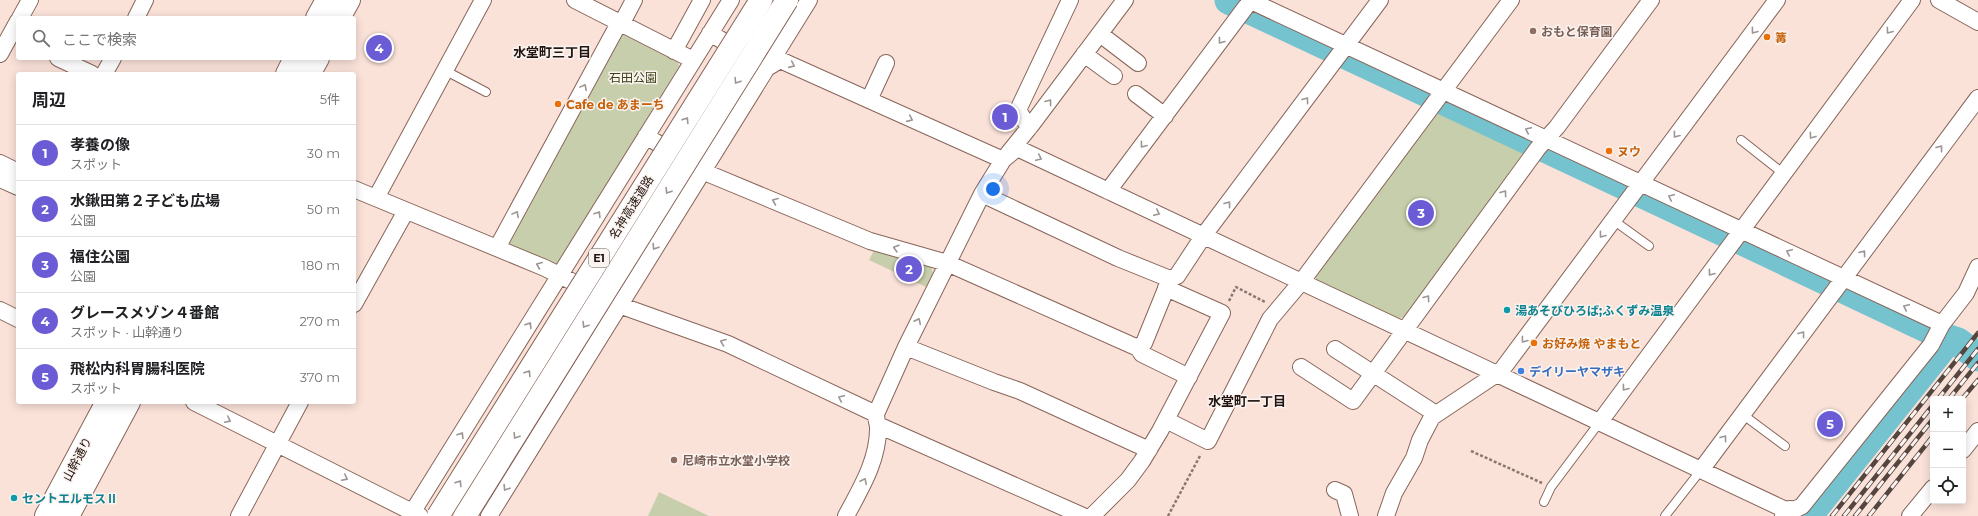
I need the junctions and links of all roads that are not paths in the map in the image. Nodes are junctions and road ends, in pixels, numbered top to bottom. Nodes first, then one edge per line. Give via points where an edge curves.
1 (30, 0) edge
2 (145, 0) edge
3 (327, 0) edge
4 (349, 0) edge
5 (483, 0) edge
6 (575, 0) edge
7 (634, 0) edge
8 (702, 0) edge
9 (731, 0) edge
10 (761, 0) edge
11 (787, 0) edge
12 (809, 0) edge
13 (1070, 0) edge
14 (1125, 0) edge
15 (1380, 0) edge
16 (1511, 0) edge
17 (1651, 0) edge
18 (1778, 0) edge
19 (1912, 0) edge
20 (1939, 0) edge
21 (1248, 3) edge
22 (21, 16) edge
23 (137, 16) edge
24 (318, 16) edge
25 (340, 16) edge
26 (1978, 22) edge
27 (619, 23) junction
28 (16, 24) edge
29 (710, 33) junction
30 (1100, 34) junction
31 (9, 35) edge
32 (1343, 50) junction
33 (674, 51) junction
34 (0, 54) edge
35 (1084, 54) junction
36 (62, 60) edge
37 (112, 60) edge
38 (294, 60) edge
39 (317, 60) edge
40 (693, 60) junction
41 (886, 63) dead end
42 (1138, 63) dead end
43 (767, 68) junction
44 (444, 70) junction
45 (88, 72) edge
46 (105, 72) edge
47 (287, 72) edge
48 (310, 72) edge
49 (1114, 76) dead end
50 (486, 92) dead end
51 (1136, 94) dead end
52 (1439, 96) junction
53 (1978, 98) edge
54 (869, 100) junction
55 (1165, 116) junction
56 (1029, 128) junction
57 (646, 136) junction
58 (1741, 140) dead end
59 (1542, 143) junction
60 (1003, 160) junction
61 (0, 163) edge
62 (16, 171) edge
63 (702, 171) junction
64 (1784, 174) junction
65 (0, 179) edge
66 (16, 186) edge
67 (1637, 188) junction
68 (356, 190) edge
69 (1108, 191) junction
70 (982, 194) junction
71 (376, 198) junction
72 (406, 211) junction
73 (1613, 220) junction
74 (1204, 235) junction
75 (1738, 236) junction
76 (1649, 246) dead end
77 (497, 248) junction
78 (947, 263) junction
79 (1978, 267) edge
80 (560, 275) junction
81 (1302, 281) junction
82 (1168, 283) junction
83 (1840, 283) junction
84 (356, 300) edge
85 (619, 305) junction
86 (1, 313) edge
87 (16, 318) edge
88 (1404, 329) junction
89 (1939, 330) junction
90 (906, 347) junction
91 (1138, 348) junction
92 (1335, 349) dead end
93 (1301, 367) dead end
94 (1373, 372) junction
95 (1497, 374) junction
96 (1189, 376) junction
97 (106, 404) edge
98 (128, 404) edge
99 (198, 404) edge
100 (299, 404) edge
101 (1436, 414) junction
102 (1742, 414) junction
103 (877, 420) junction
104 (1166, 420) junction
105 (1599, 423) junction
106 (1978, 432) edge
107 (277, 444) junction
108 (1785, 446) dead end
109 (1966, 446) edge
110 (1149, 450) junction
111 (1701, 470) junction
112 (1335, 490) dead end
113 (1930, 492) edge
114 (1544, 502) dead end
115 (1788, 514) edge
116 (415, 515) edge
117 (46, 516) edge
118 (68, 516) edge
119 (239, 516) edge
120 (438, 516) edge
121 (465, 516) edge
122 (489, 516) edge
123 (846, 516) edge
124 (1083, 516) edge
125 (1092, 516) edge
126 (1350, 516) edge
127 (1386, 516) edge
128 (1665, 516) edge
129 (1910, 516) edge

1 - 22 street
2 - 23 street
3 - 24 main road
4 - 25 main road
5 - 44 street
6 - 27 street
7 - 27 street via 624,19
8 - 33 street
9 - 29 street
120 -> 10 main road, 名神高速道路 / E1, bridge
11 -> 121 main road, 名神高速道路 / E1, bridge
12 - 43 street
13 - 56 street via 1018,110
14 - 30 street
15 - 32 street
16 - 52 street
17 - 59 street via 1557,127
18 -> 67 street
19 -> 64 street
20 - 26 street
21 - 32 street
21 -> 55 street
27 - 33 street
77 -> 27 street
28 - 31 street
29 - 40 street
29 - 43 street
30 - 35 street
30 - 42 street
31 - 34 street
32 - 52 street
74 -> 32 street
33 - 40 street
35 - 49 street
56 -> 35 street
36 - 45 street
37 - 46 street
38 - 47 main road
39 - 48 main road
40 - 57 street
41 - 54 street
43 -> 54 street via 780,60
43 - 63 street
44 - 50 lane
44 - 71 street
51 - 55 street
59 -> 52 street
52 - 81 street
83 -> 53 street
54 -> 60 street
55 -> 69 street
56 - 60 street
57 - 63 street
80 -> 57 street
58 - 64 lane
59 - 67 street
88 -> 59 street
60 -> 69 street via 1017,148
60 - 70 street
61 - 62 street
78 -> 63 street via 870,240
63 -> 85 street
64 - 75 street
65 - 66 street
67 - 73 street
75 -> 67 street
68 - 71 street
69 -> 74 street
70 - 78 street
70 - 82 street
71 - 72 street
72 - 77 street
72 - 84 street
73 - 76 lane
73 -> 95 street
74 - 81 street
74 - 82 street via 1177,276
83 -> 75 street
75 -> 105 street
80 -> 77 street
90 -> 78 street
78 - 91 street
79 - 89 street via 1966,293
80 - 85 street
116 -> 80 street
81 - 88 street
81 - 104 street via 1270,319 1208,441
82 - 91 street via 1144,343
82 - 96 street via 1222,313
89 -> 83 street
102 -> 83 street
103 -> 85 street via 728,344
85 -> 122 street
86 - 87 street
88 - 94 street
88 - 95 street
89 - 115 street via 1931,345 1802,506
90 - 103 street
90 - 110 street via 1020,391
91 - 96 street via 1142,354
92 - 94 street
93 - 94 street via 1353,400
94 - 101 street
95 - 101 street
95 - 105 street
96 - 104 street
97 - 117 main road, 山幹通り
98 - 118 main road, 山幹通り
99 -> 107 street
100 - 107 street
101 - 127 street via 1432,417 1414,458 1394,493
102 - 108 lane
111 -> 102 street
123 -> 103 street via 871,466 877,441
103 - 124 street
104 - 110 street
105 - 111 street
105 - 114 lane via 1551,487
106 - 109 street
107 -> 116 street
107 - 119 street
110 - 125 street via 1128,480
111 - 115 street
111 - 128 lane
112 - 126 street via 1344,494
113 - 129 street

